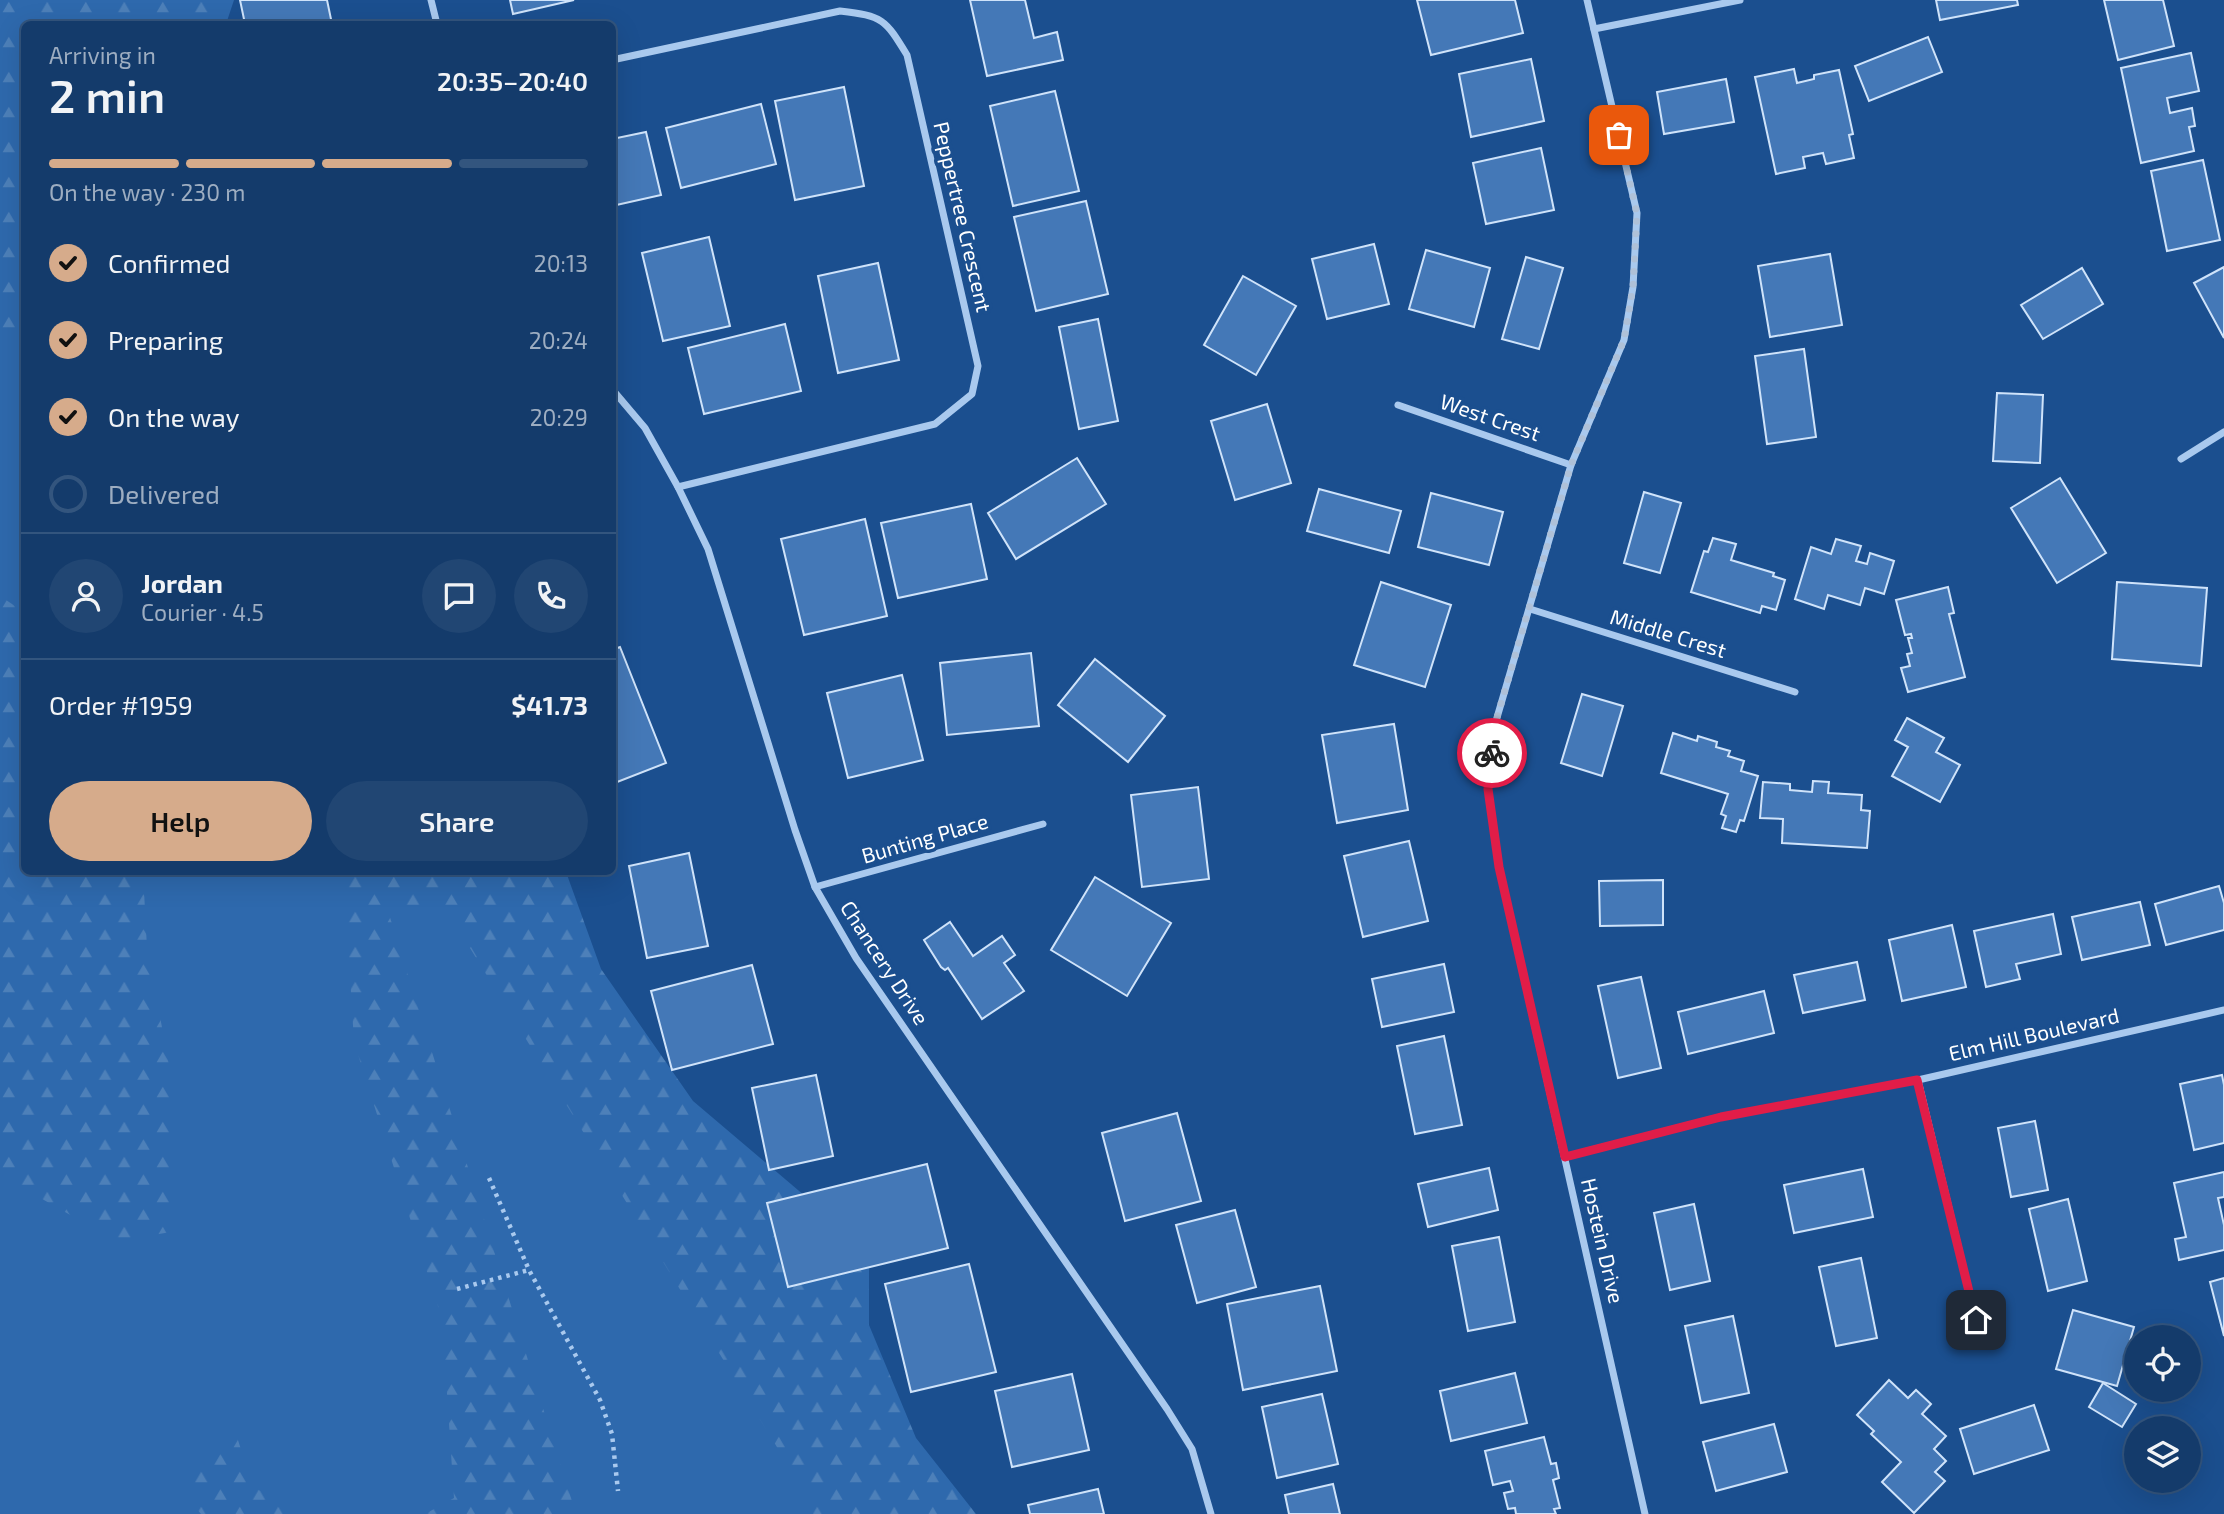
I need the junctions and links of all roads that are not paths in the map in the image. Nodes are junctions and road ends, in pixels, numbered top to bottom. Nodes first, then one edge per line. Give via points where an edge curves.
1 (431, 0) edge
2 (1587, 0) edge
3 (1740, 0) edge
4 (436, 21) edge
5 (1594, 29) junction
6 (616, 60) edge
7 (616, 395) edge
8 (1398, 405) dead end
9 (2224, 432) edge
10 (2181, 459) dead end
11 (1571, 465) junction
12 (678, 487) junction
13 (1530, 609) junction
14 (1796, 692) dead end
15 (1043, 824) dead end
16 (816, 887) junction
17 (2224, 1010) edge
18 (1917, 1080) junction
19 (1565, 1157) junction
20 (1976, 1320) dead end
21 (1212, 1514) edge
22 (1645, 1514) edge

1 - 4 street
2 - 5 street, Hostein Drive
3 - 5 street
5 - 11 street, Hostein Drive via 1637,214 1633,287 1624,340
6 - 12 street, Peppertree Crescent via 840,11 870,15 890,26 908,55 978,366 972,394 935,425
7 - 12 street, Chancery Drive via 645,428
8 - 11 street, West Crest
9 - 10 street
11 - 13 street, Hostein Drive
12 - 16 street, Chancery Drive via 708,549
13 - 14 street, Middle Crest
13 - 19 street, Hostein Drive via 1496,721 1488,789 1499,867
15 - 16 street, Bunting Place
16 - 21 street, Chancery Drive via 856,958 1167,1409 1192,1449
17 - 18 street, Elm Hill Boulevard
18 - 19 street, Elm Hill Boulevard via 1721,1117
18 - 20 street
19 - 22 street, Hostein Drive

